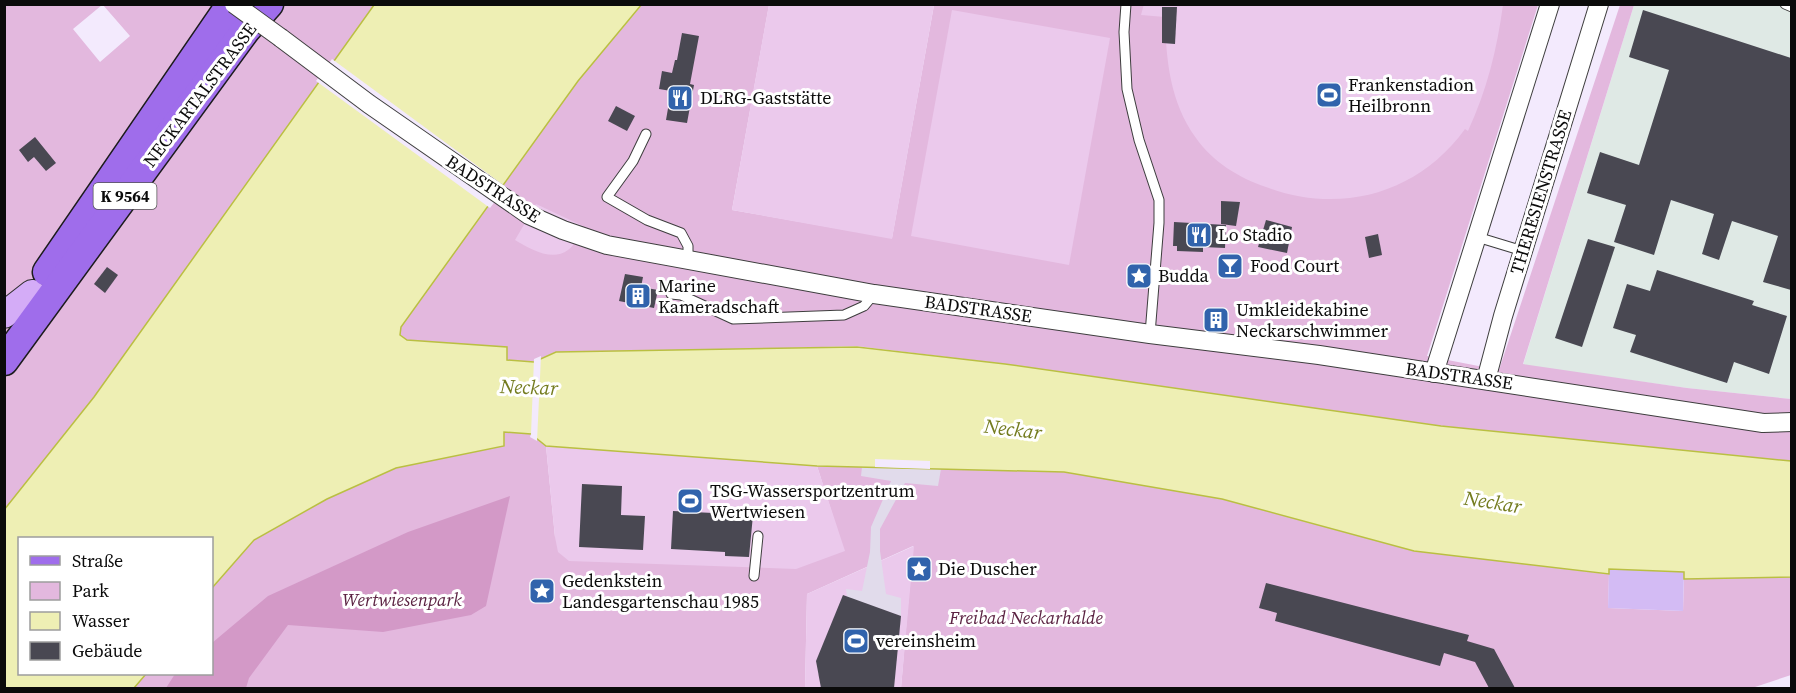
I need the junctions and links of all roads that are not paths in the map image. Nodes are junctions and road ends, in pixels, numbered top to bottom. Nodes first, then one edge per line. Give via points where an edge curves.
1 (269, 4) edge
2 (1550, 4) edge
3 (1599, 4) edge
4 (1785, 4) edge
5 (1124, 5) edge
6 (1791, 7) edge
7 (229, 9) edge
8 (646, 134) dead end
9 (1477, 237) junction
10 (1523, 251) junction
11 (688, 259) junction
12 (32, 293) junction
13 (671, 294) dead end
14 (874, 294) junction
15 (4, 315) edge
16 (4, 332) edge
17 (1150, 334) junction
18 (4, 361) edge
19 (1434, 373) junction
20 (1486, 380) junction
21 (1791, 422) edge
22 (758, 536) dead end
23 (754, 576) dead end

1 - 18 main road, NECKARTALSTRASSE / K 9564 via 245,31
2 - 9 street
3 - 10 street, THERESIENSTRASSE
4 - 6 lane
5 - 17 lane via 1127,89 1159,200
7 - 11 street, BADSTRASSE, bridge via 529,215 607,245
7 - 12 main road, NECKARTALSTRASSE / K 9564
8 - 11 lane via 633,161 607,197 647,220 681,232 688,246
9 - 10 lane
9 - 19 street
10 - 20 street, THERESIENSTRASSE
11 - 14 street, BADSTRASSE
12 - 15 street
12 - 16 main road, NECKARTALSTRASSE / K 9564
13 - 14 lane via 733,319 844,315 864,306
14 - 17 street, BADSTRASSE
17 - 19 street, BADSTRASSE
19 - 20 street, BADSTRASSE
20 - 21 street, BADSTRASSE via 1762,423
22 - 23 lane

